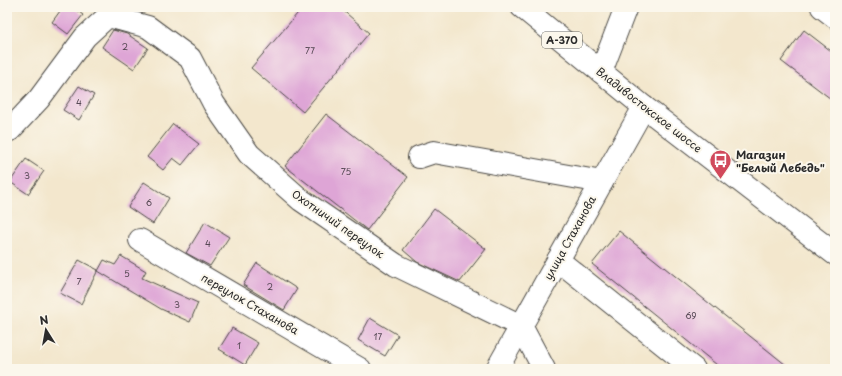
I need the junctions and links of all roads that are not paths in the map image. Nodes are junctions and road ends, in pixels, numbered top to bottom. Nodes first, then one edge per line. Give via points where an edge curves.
1 (522, 7) edge
2 (626, 7) edge
3 (822, 7) edge
4 (835, 17) edge
5 (601, 72) junction
6 (644, 107) junction
7 (7, 130) edge
8 (419, 157) dead end
9 (602, 182) junction
10 (140, 240) dead end
11 (835, 254) edge
12 (558, 260) junction
13 (521, 326) junction
14 (360, 369) edge
15 (497, 369) edge
16 (544, 369) edge
17 (694, 369) edge

1 - 5 main road, Владивостокское шоссе / А-370
2 - 5 main road
3 - 4 main road
5 - 6 main road, Владивостокское шоссе / А-370
6 - 9 main road, улица Стаханова
6 - 11 main road, Владивостокское шоссе / А-370
7 - 13 main road, Охотничий переулок via 10,130 39,99 85,37 108,16 148,27 190,58 214,104 249,154 301,200 396,265
8 - 9 main road via 434,152
9 - 12 main road, улица Стаханова
10 - 14 main road, переулок Стаханова
12 - 13 main road, улица Стаханова
12 - 17 main road
13 - 15 main road, улица Стаханова
13 - 16 main road

